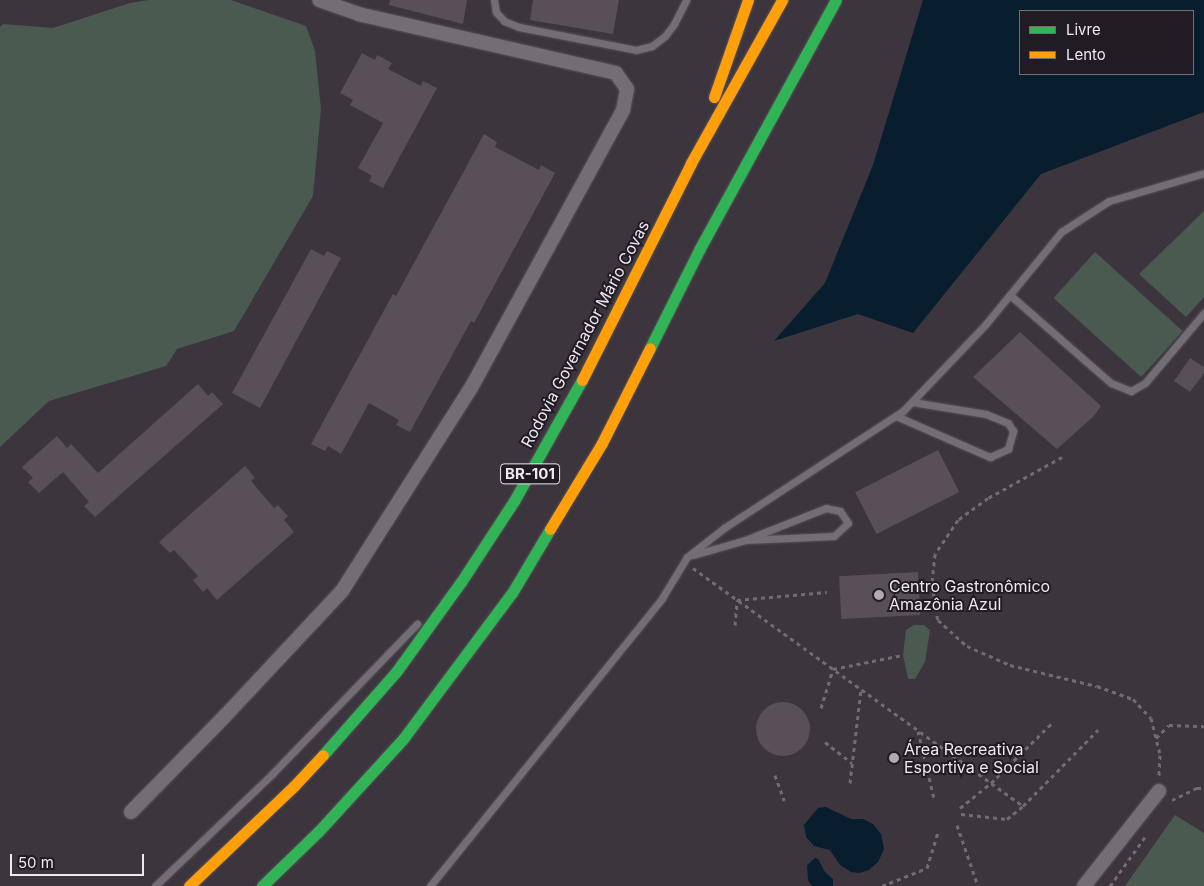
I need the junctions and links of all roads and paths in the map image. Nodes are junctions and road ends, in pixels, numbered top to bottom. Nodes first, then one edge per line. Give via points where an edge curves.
1 (319, 0) edge
2 (494, 0) edge
3 (686, 0) edge
4 (748, 0) edge
5 (782, 0) edge
6 (836, 0) edge
7 (691, 163) junction
8 (1204, 173) edge
9 (1010, 295) junction
10 (1204, 314) edge
11 (912, 402) junction
12 (896, 416) junction
13 (1062, 457) dead end
14 (745, 540) junction
15 (686, 559) junction
16 (461, 582) junction
17 (827, 592) dead end
18 (737, 600) junction
19 (735, 624) dead end
20 (903, 655) dead end
21 (833, 669) junction
22 (861, 690) junction
23 (821, 708) dead end
24 (1053, 722) dead end
25 (1204, 726) edge
26 (1098, 730) dead end
27 (918, 731) junction
28 (1156, 738) junction
29 (825, 742) dead end
30 (852, 764) junction
31 (775, 775) dead end
32 (991, 782) junction
33 (850, 783) dead end
34 (1204, 788) edge
35 (1158, 791) joint
36 (934, 798) dead end
37 (784, 800) dead end
38 (1171, 800) dead end
39 (1023, 806) junction
40 (960, 808) dead end
41 (131, 812) dead end
42 (961, 814) dead end
43 (958, 825) dead end
44 (938, 831) dead end
45 (1149, 832) dead end
46 (155, 886) edge
47 (189, 886) edge
48 (262, 886) edge
49 (430, 886) edge
50 (882, 886) edge
51 (978, 886) edge
52 (1084, 886) edge
53 (1110, 886) edge

1 - 41 street via 359,14 616,73 627,89 623,110 470,388 342,591
2 - 3 lane via 496,12 504,21 519,27 636,50 652,46 665,36
4 - 7 highway
5 - 7 highway, Rodovia Governador Mário Covas / BR-101
6 - 48 highway, BR-101 via 699,250 602,443 512,593 403,739 324,825
7 - 16 highway, Rodovia Governador Mário Covas / BR-101 via 574,398 514,501
8 - 9 lane via 1109,201 1061,232
9 - 10 lane via 1111,382 1131,391 1145,383
9 - 11 lane
11 - 12 lane
11 - 12 lane via 986,414 1008,423 1013,432 1008,449 990,456
12 - 15 lane via 724,528
13 - 28 path via 988,498 958,520 936,554 932,584 938,620 967,646 1010,665 1097,686 1133,699 1151,718
14 - 14 lane via 834,536 848,523 840,510 826,508
14 - 15 lane
15 - 18 path
15 - 49 lane via 662,598
16 - 46 lane via 383,657 272,774
16 - 47 highway, Rodovia Governador Mário Covas / BR-101 via 396,672 338,739 294,786
17 - 18 path
18 - 19 path
18 - 21 path
20 - 21 path
21 - 22 path
21 - 23 path
22 - 27 path
22 - 30 path
24 - 32 path
25 - 28 path via 1170,725
26 - 39 path
27 - 32 path
27 - 36 path
28 - 35 path via 1160,755
29 - 30 path
30 - 33 path
31 - 37 path
32 - 39 path
32 - 40 path
34 - 38 path
35 - 52 street
39 - 42 path via 1007,819
43 - 51 path
44 - 50 path via 927,868
45 - 53 path

